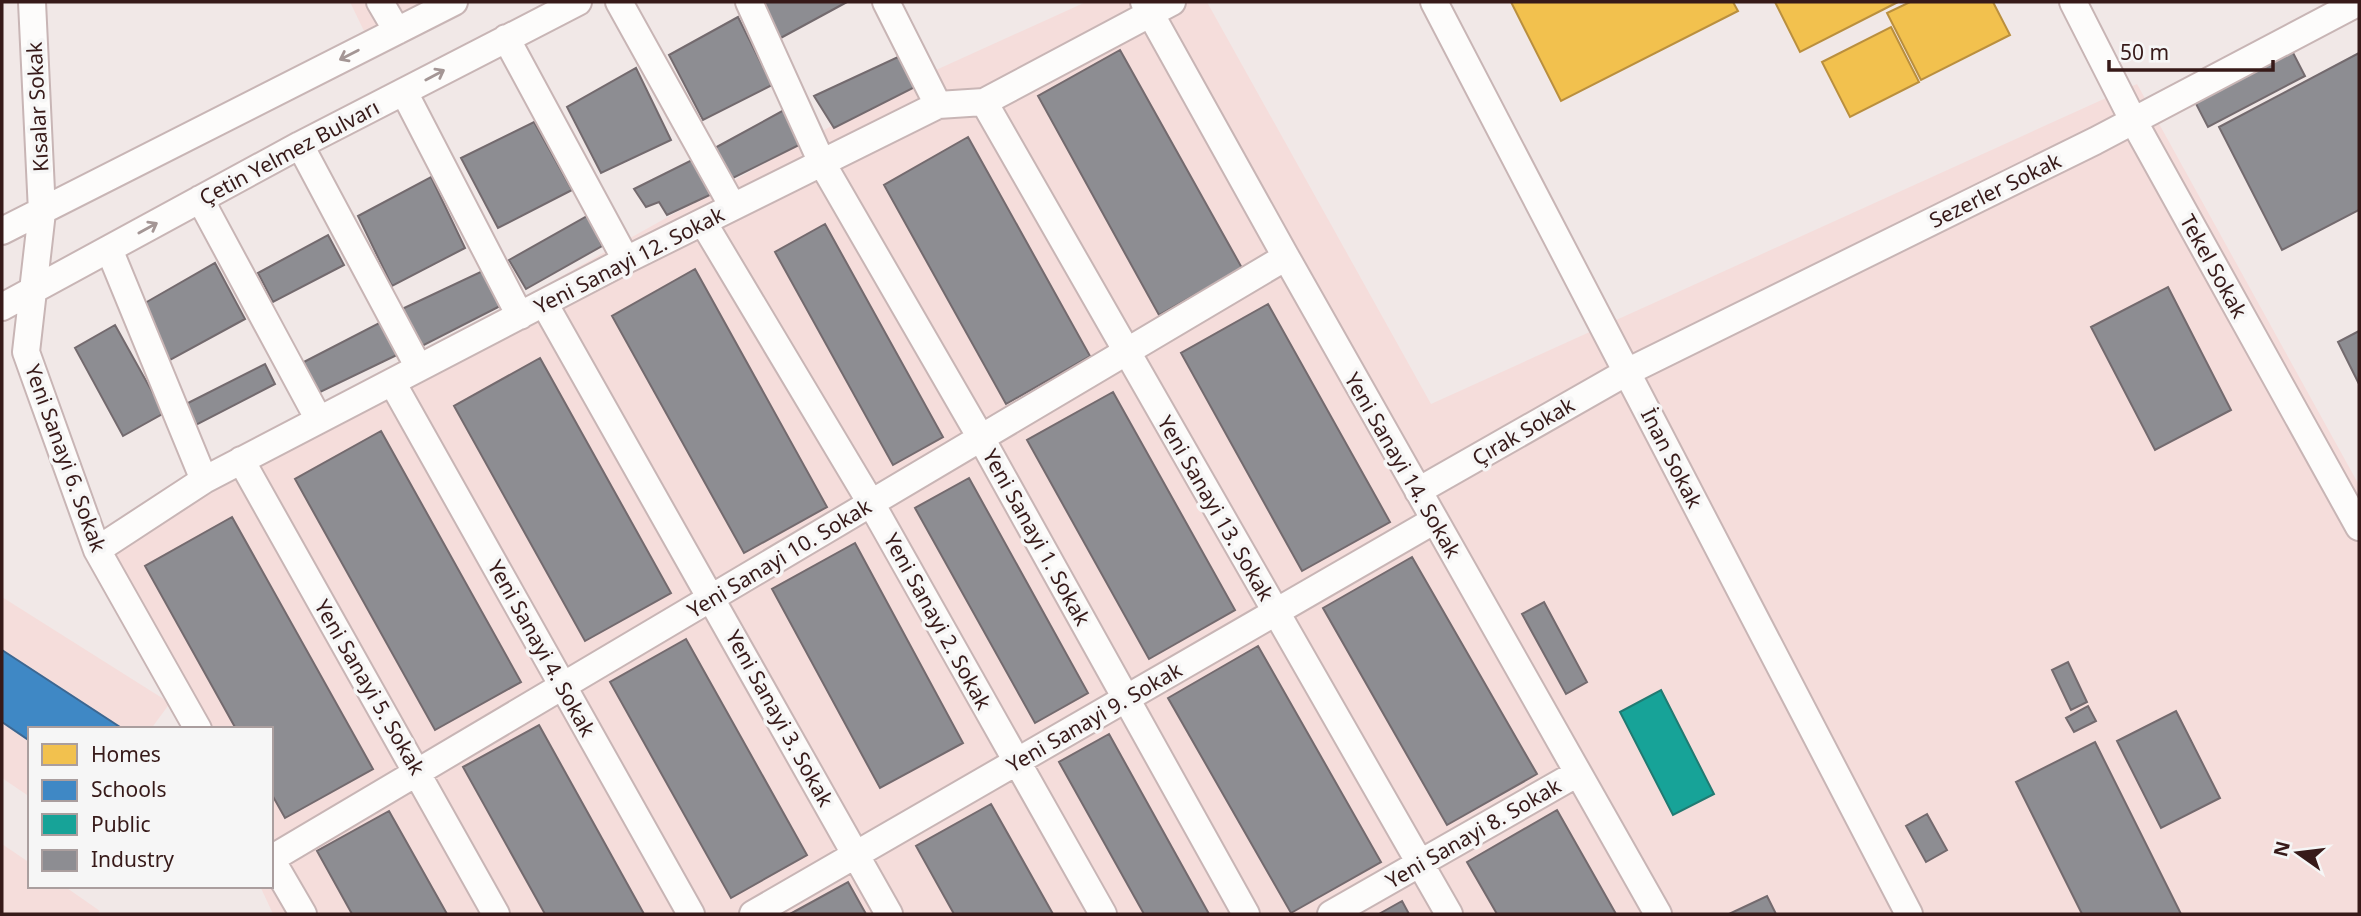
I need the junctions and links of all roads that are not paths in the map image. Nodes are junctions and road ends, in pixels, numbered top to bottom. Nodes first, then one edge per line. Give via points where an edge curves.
1 (32, 2) edge
2 (380, 2) edge
3 (454, 2) edge
4 (578, 2) edge
5 (619, 2) edge
6 (749, 2) edge
7 (886, 2) edge
8 (1434, 2) edge
9 (2073, 2) edge
10 (2359, 2) edge
11 (1156, 6) edge
12 (397, 31) junction
13 (506, 38) junction
14 (404, 92) junction
15 (984, 102) junction
16 (938, 105) junction
17 (2133, 121) junction
18 (300, 145) junction
19 (822, 163) junction
20 (200, 199) junction
21 (733, 207) junction
22 (42, 212) junction
23 (704, 222) junction
24 (2, 231) edge
25 (109, 249) junction
26 (1286, 257) junction
27 (626, 260) junction
28 (32, 290) junction
29 (544, 303) junction
30 (2, 307) edge
31 (520, 316) junction
32 (1126, 351) junction
33 (419, 368) junction
34 (1627, 372) junction
35 (392, 382) junction
36 (319, 420) junction
37 (981, 438) junction
38 (241, 460) junction
39 (204, 480) junction
40 (1418, 491) junction
41 (871, 503) junction
42 (1435, 520) junction
43 (2359, 527) edge
44 (97, 550) junction
45 (712, 597) junction
46 (1275, 612) junction
47 (563, 686) junction
48 (1126, 698) junction
49 (197, 727) edge
50 (1017, 762) junction
51 (418, 772) junction
52 (1578, 773) junction
53 (856, 855) junction
54 (273, 858) edge
55 (273, 862) edge
56 (1420, 864) junction
57 (303, 914) edge
58 (496, 914) edge
59 (691, 914) edge
60 (753, 914) edge
61 (889, 914) edge
62 (1103, 914) edge
63 (1247, 914) edge
64 (1331, 914) edge
65 (1449, 914) edge
66 (1658, 914) edge
67 (1909, 914) edge

1 - 22 street, Kısalar Sokak
2 - 12 street
3 - 12 street
4 - 13 street, Çetin Yelmez Bulvarı
5 - 21 street
6 - 19 street, Yeni Sanayi 1. Sokak
7 - 16 street
8 - 34 street, İnan Sokak
9 - 17 street, Tekel Sokak
10 - 17 street, Sezerler Sokak
11 - 15 street, Yeni Sanayi 12. Sokak
11 - 26 street, Yeni Sanayi 14. Sokak
12 -> 22 street
14 -> 13 street, Çetin Yelmez Bulvarı
13 - 27 street
14 - 18 street, Çetin Yelmez Bulvarı
14 - 31 street
15 - 16 street, Yeni Sanayi 12. Sokak
15 - 32 street, Yeni Sanayi 13. Sokak
16 - 19 street, Yeni Sanayi 12. Sokak
17 - 34 street, Sezerler Sokak
17 - 43 street, Tekel Sokak
18 - 20 street, Çetin Yelmez Bulvarı
18 - 33 street
19 - 21 street, Yeni Sanayi 12. Sokak
19 - 37 street, Yeni Sanayi 1. Sokak
25 -> 20 street, Çetin Yelmez Bulvarı
20 - 36 street
21 - 23 street, Yeni Sanayi 12. Sokak
22 - 24 street
22 - 28 street, Kısalar Sokak
23 - 27 street, Yeni Sanayi 12. Sokak
23 - 41 street, Yeni Sanayi 2. Sokak
25 - 28 street, Çetin Yelmez Bulvarı
25 - 39 street
26 - 32 street, Yeni Sanayi 10. Sokak
26 - 40 street, Yeni Sanayi 14. Sokak
27 - 29 street, Yeni Sanayi 12. Sokak
28 - 30 street, Çetin Yelmez Bulvarı
28 - 44 street, Yeni Sanayi 6. Sokak via 26,352
29 - 31 street, Yeni Sanayi 12. Sokak
29 - 45 street, Yeni Sanayi 3. Sokak
31 - 33 street, Yeni Sanayi 12. Sokak
32 - 37 street, Yeni Sanayi 10. Sokak
32 - 46 street, Yeni Sanayi 13. Sokak
33 - 35 street, Yeni Sanayi 12. Sokak
34 - 40 street, Çırak Sokak
34 - 67 street, İnan Sokak
35 - 36 street, Yeni Sanayi 12. Sokak
35 - 47 street, Yeni Sanayi 4. Sokak
36 - 38 street, Yeni Sanayi 12. Sokak
37 - 41 street, Yeni Sanayi 10. Sokak
37 - 48 street, Yeni Sanayi 1. Sokak
38 - 39 street, Yeni Sanayi 12. Sokak
38 - 51 street, Yeni Sanayi 5. Sokak
39 - 44 street, Yeni Sanayi 12. Sokak
40 - 42 street, Yeni Sanayi 14. Sokak
41 - 45 street, Yeni Sanayi 10. Sokak
41 - 50 street, Yeni Sanayi 2. Sokak
42 - 46 street, Yeni Sanayi 9. Sokak
42 - 52 street, Yeni Sanayi 14. Sokak
44 - 49 street, Yeni Sanayi 6. Sokak
45 - 47 street, Yeni Sanayi 10. Sokak
45 - 53 street, Yeni Sanayi 3. Sokak
46 - 48 street, Yeni Sanayi 9. Sokak
46 - 56 street, Yeni Sanayi 13. Sokak
47 - 51 street, Yeni Sanayi 10. Sokak
47 - 59 street, Yeni Sanayi 4. Sokak
48 - 50 street, Yeni Sanayi 9. Sokak
48 - 63 street, Yeni Sanayi 1. Sokak
50 - 53 street, Yeni Sanayi 9. Sokak
50 - 62 street, Yeni Sanayi 2. Sokak
51 - 54 street, Yeni Sanayi 10. Sokak
51 - 58 street, Yeni Sanayi 5. Sokak
52 - 56 street, Yeni Sanayi 8. Sokak
52 - 66 street, Yeni Sanayi 14. Sokak
53 - 60 street, Yeni Sanayi 9. Sokak
53 - 61 street, Yeni Sanayi 3. Sokak
55 - 57 street
56 - 64 street, Yeni Sanayi 8. Sokak
56 - 65 street, Yeni Sanayi 13. Sokak

